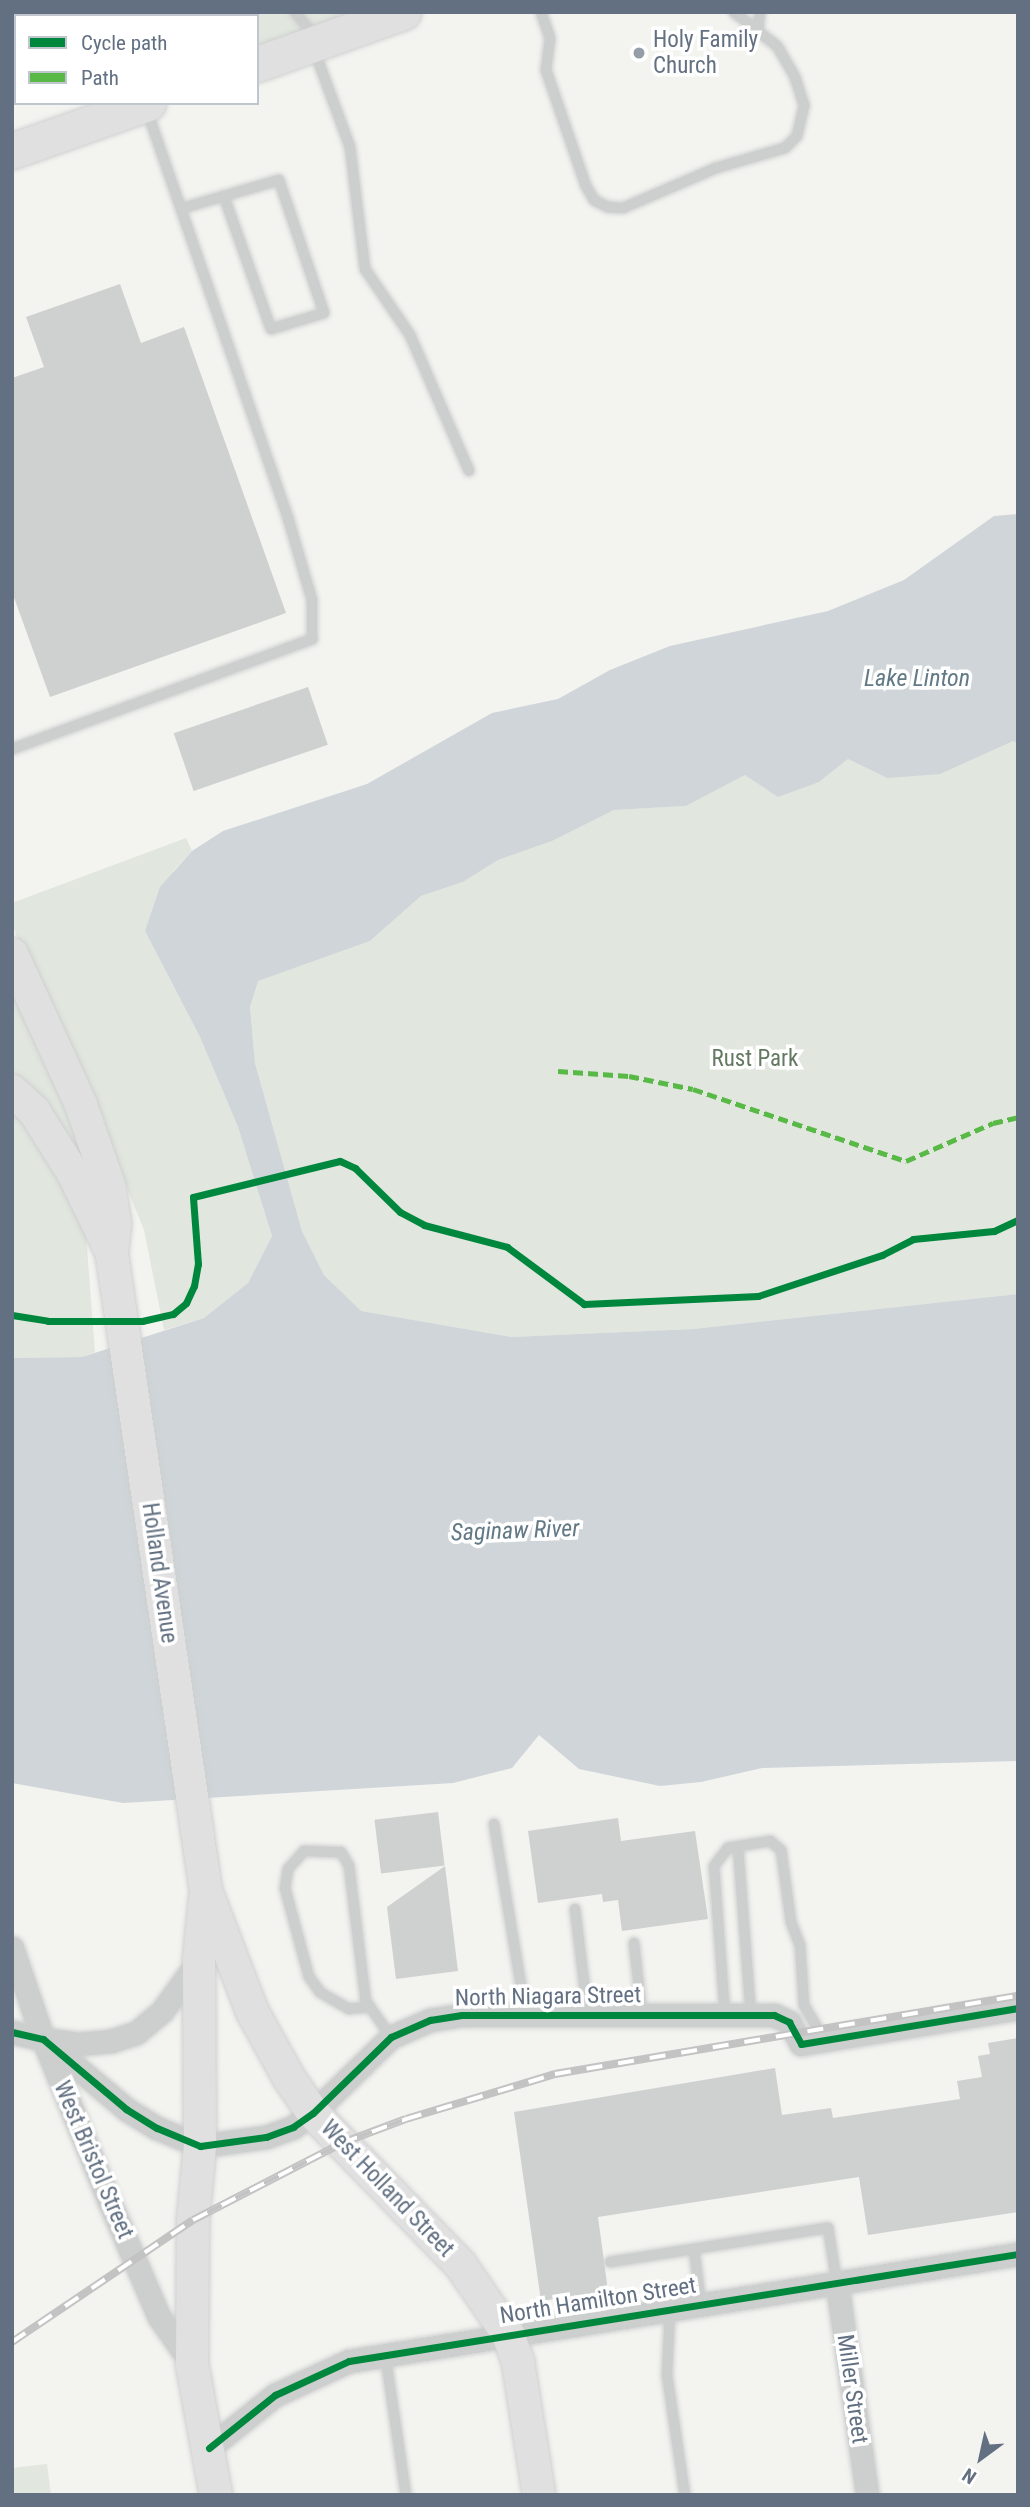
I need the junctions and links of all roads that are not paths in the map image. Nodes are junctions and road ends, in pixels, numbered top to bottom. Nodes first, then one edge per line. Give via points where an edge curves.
1 (295, 12) edge
2 (403, 12) edge
3 (541, 12) edge
4 (734, 12) edge
5 (760, 12) edge
6 (758, 31) junction
7 (315, 43) junction
8 (259, 63) edge
9 (143, 105) edge
10 (146, 105) edge
11 (12, 151) edge
12 (223, 196) junction
13 (183, 208) junction
14 (469, 471) dead end
15 (12, 749) edge
16 (12, 954) edge
17 (12, 1091) edge
18 (112, 1255) junction
19 (494, 1824) dead end
20 (737, 1847) junction
21 (206, 1891) junction
22 (575, 1909) dead end
23 (634, 1944) dead end
24 (12, 1948) edge
25 (199, 1960) junction
26 (370, 2007) junction
27 (1018, 2008) edge
28 (526, 2015) junction
29 (588, 2015) junction
30 (642, 2015) junction
31 (725, 2015) junction
32 (751, 2015) junction
33 (12, 2032) edge
34 (391, 2036) junction
35 (43, 2039) junction
36 (824, 2039) junction
37 (313, 2113) junction
38 (200, 2146) junction
39 (694, 2249) junction
40 (1018, 2254) edge
41 (610, 2262) dead end
42 (837, 2283) junction
43 (701, 2304) junction
44 (670, 2311) junction
45 (508, 2334) junction
46 (386, 2353) junction
47 (192, 2364) junction
48 (209, 2448) junction
49 (216, 2495) edge
50 (406, 2495) edge
51 (539, 2495) edge
52 (685, 2495) edge
53 (867, 2495) edge

1 - 7 lane
2 - 7 main road
3 - 6 lane via 550,38 547,70 586,186 594,200 608,207 623,208 716,168 785,148 797,136 804,105 795,76 777,46
4 - 6 lane
5 - 6 lane
7 - 8 main road
7 - 14 lane via 350,147 365,268 410,335
9 - 11 main road
10 - 13 lane
12 - 12 lane via 279,180 324,313 271,330
12 - 13 lane
13 - 15 lane via 298,553 312,600 312,639
16 - 18 main road via 81,1105 109,1185 116,1224
17 - 18 main road via 34,1111 73,1173
18 - 21 main road, Holland Avenue
19 - 28 lane
20 - 31 lane via 722,1851 714,1866
20 - 32 lane
20 - 36 lane via 770,1842 781,1850 791,1922 800,1945 804,2005
21 - 25 main road
21 - 37 main road, West Holland Street via 252,2011
22 - 29 lane
23 - 30 lane
24 - 35 street, West Bristol Street
25 - 35 street via 163,2010 136,2033 89,2043
25 - 38 main road
26 - 26 lane via 349,1866 341,1852 304,1851 288,1869 285,1888 309,1977 320,1992 349,2009
26 - 34 lane
27 - 36 street, North Niagara Street
28 - 29 street, North Niagara Street
28 - 34 street, North Niagara Street via 430,2020
29 - 30 street, North Niagara Street
30 - 31 street, North Niagara Street
31 - 32 street, North Niagara Street
32 - 36 street, North Niagara Street via 774,2015 789,2022 801,2043
33 - 35 street
34 - 37 street, North Niagara Street
35 - 38 street via 126,2109
35 - 47 street, West Bristol Street via 159,2316
37 - 38 street, North Niagara Street via 266,2137
37 - 45 main road, West Holland Street via 460,2264
38 - 47 main road via 193,2220
39 - 41 lane
39 - 42 lane via 828,2228
39 - 43 lane
40 - 42 street, North Hamilton Street
42 - 43 street, North Hamilton Street
42 - 53 street, Miller Street
43 - 44 street, North Hamilton Street
44 - 45 street, North Hamilton Street
44 - 52 lane via 667,2375
45 - 46 street, North Hamilton Street
45 - 51 main road, West Holland Street via 518,2362
46 - 48 street, North Hamilton Street via 349,2361 275,2395
46 - 50 lane
47 - 48 main road
48 - 49 main road

